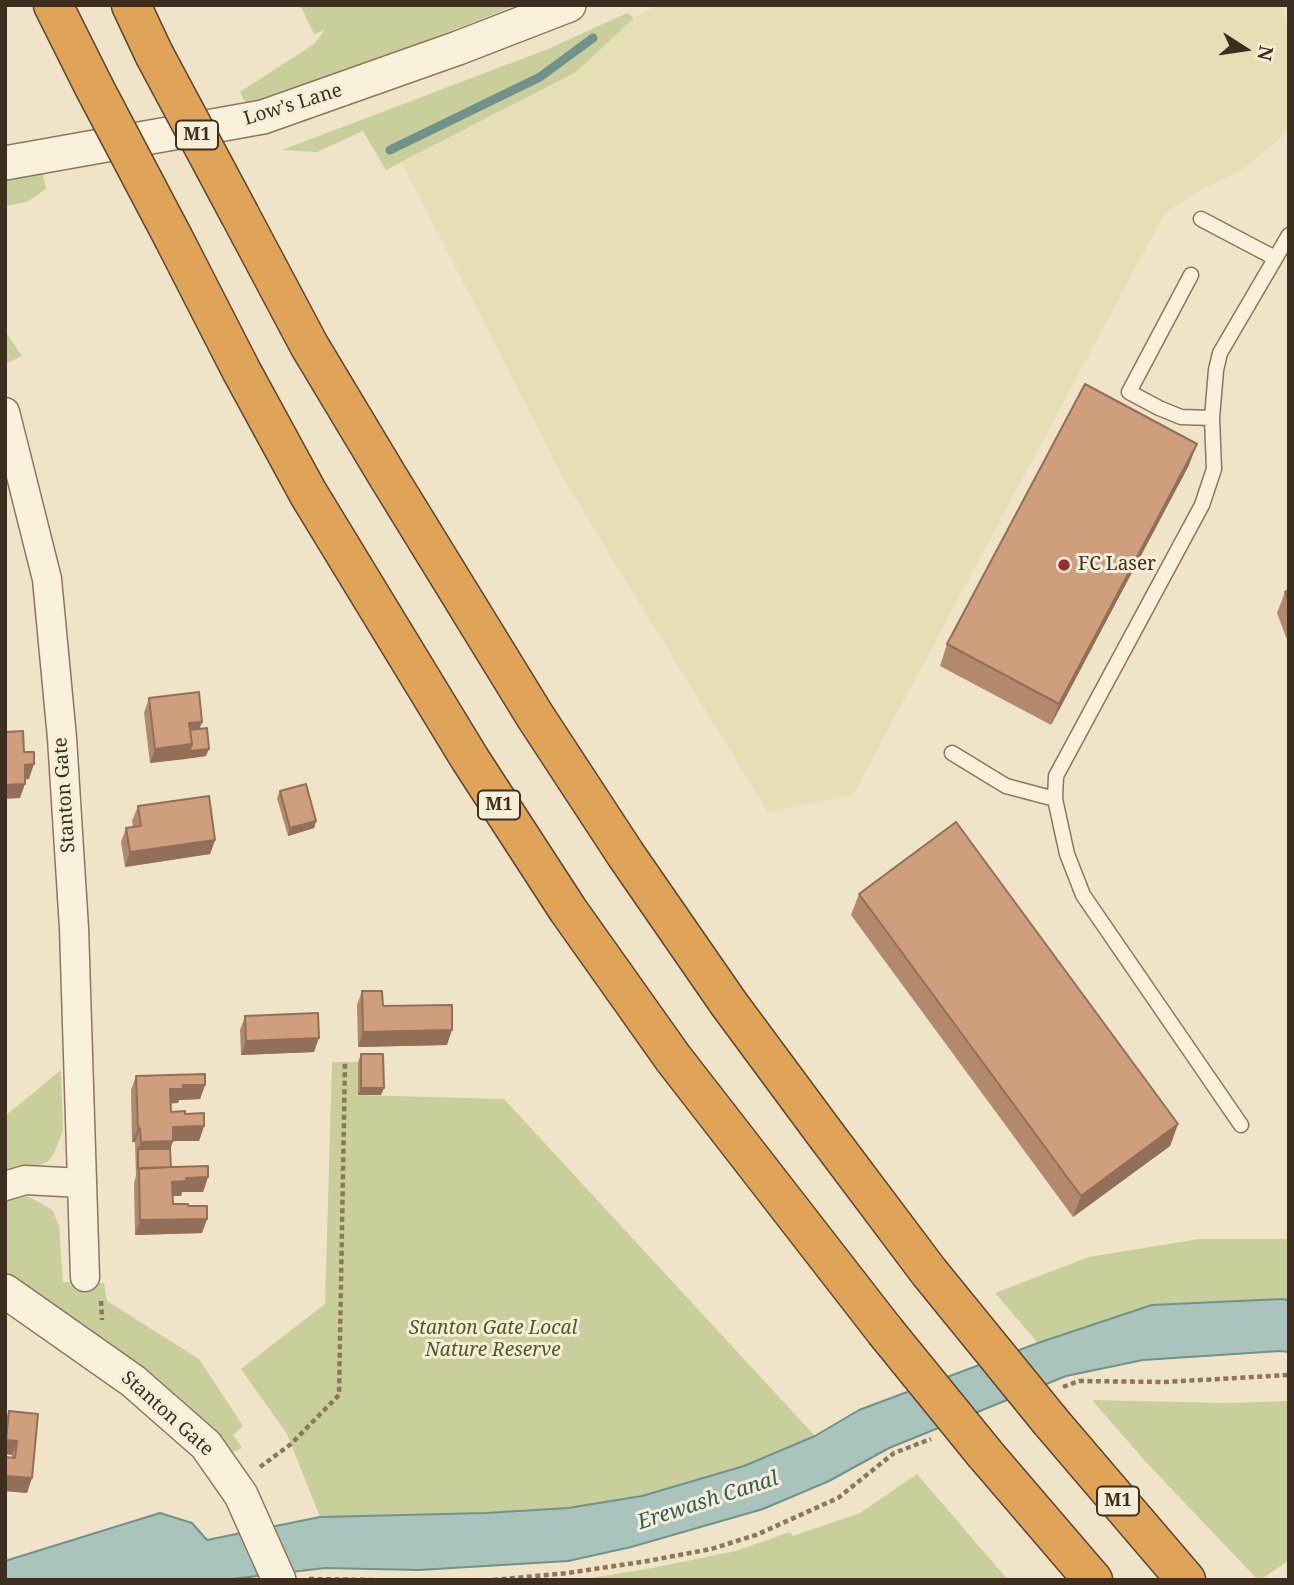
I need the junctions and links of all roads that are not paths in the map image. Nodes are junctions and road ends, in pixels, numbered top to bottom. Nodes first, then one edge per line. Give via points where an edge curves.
1 (53, 5) edge
2 (131, 5) edge
3 (569, 5) edge
4 (5, 163) edge
5 (1201, 219) dead end
6 (1289, 235) edge
7 (1275, 258) junction
8 (1191, 275) dead end
9 (5, 412) edge
10 (1212, 418) junction
11 (952, 753) dead end
12 (1055, 799) junction
13 (1241, 1125) dead end
14 (82, 1182) junction
15 (5, 1186) edge
16 (85, 1277) road end
17 (5, 1291) edge
18 (279, 1580) edge
19 (1093, 1580) edge
20 (1186, 1580) edge

1 - 19 highway, M1, bridge via 308,493 470,760 568,910 673,1058 885,1331
2 - 20 highway, M1, bridge via 309,345 528,704 626,855 729,1004 929,1272 1053,1407
3 - 4 street, Low's Lane via 262,117
5 - 7 lane
6 - 7 lane
7 - 10 lane via 1220,353
8 - 10 lane via 1129,392 1181,416
9 - 14 street, Stanton Gate via 47,579 74,928
10 - 12 lane via 1214,469 1202,505 1056,776
11 - 12 lane via 1006,786
12 - 13 lane via 1067,854 1083,895
14 - 15 street via 25,1180
14 - 16 street, Stanton Gate
17 - 18 street, Stanton Gate via 133,1381 206,1445 242,1500

